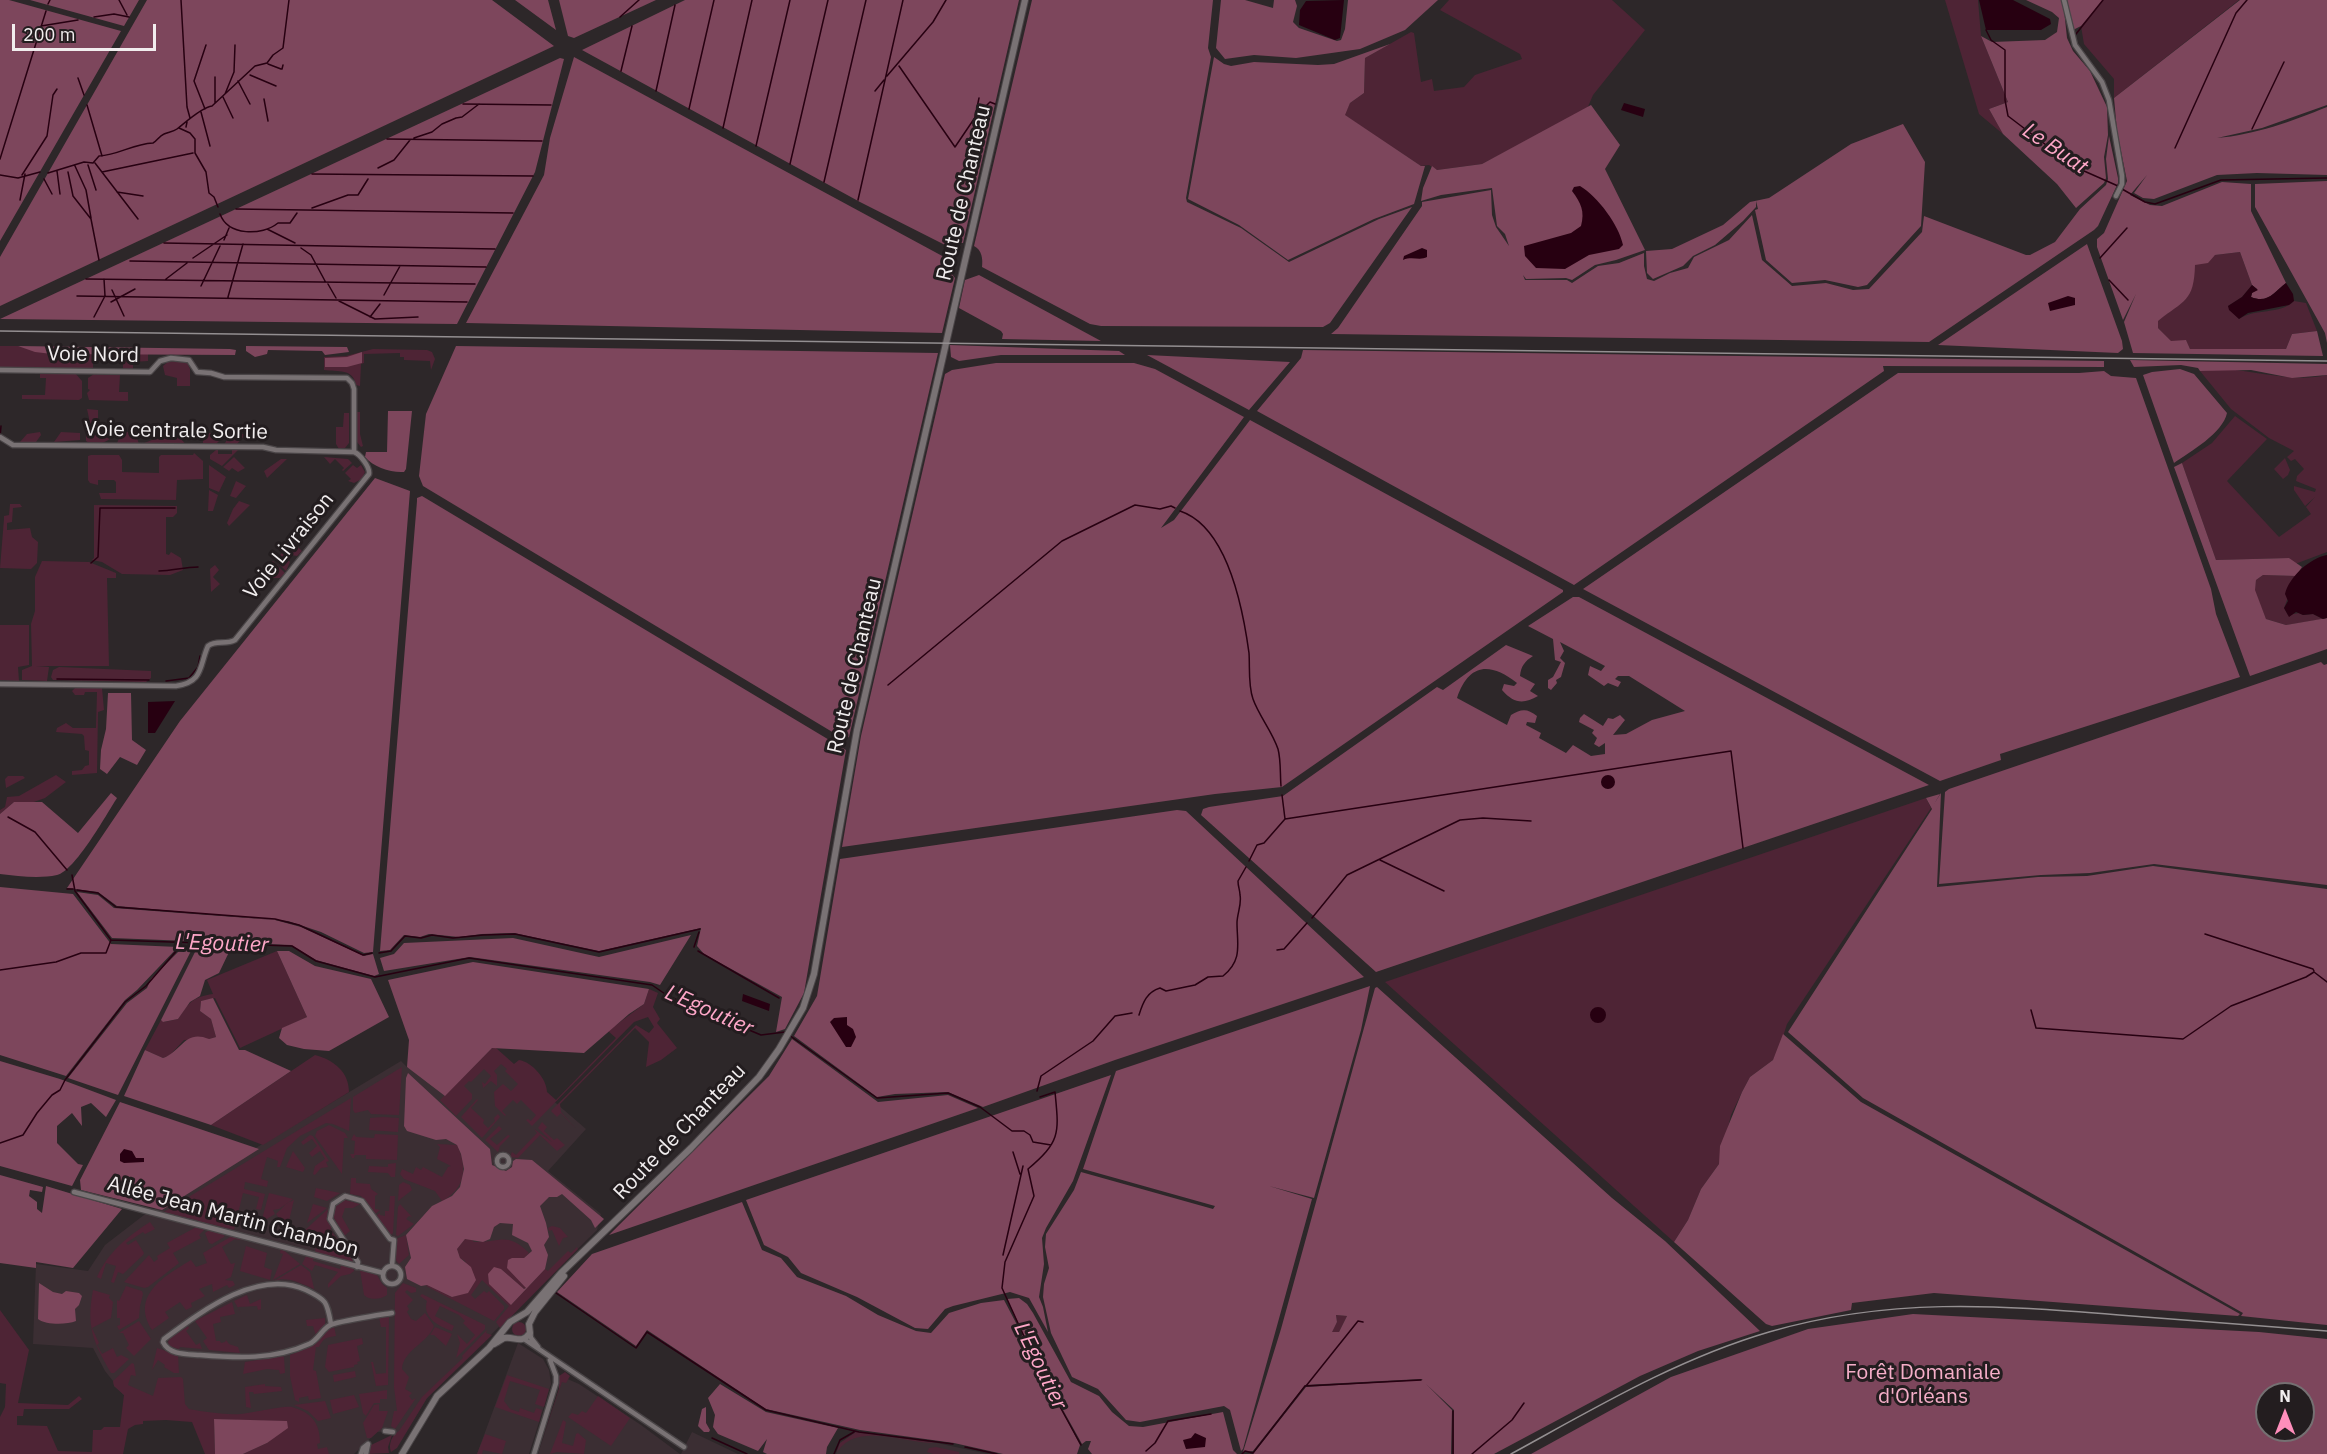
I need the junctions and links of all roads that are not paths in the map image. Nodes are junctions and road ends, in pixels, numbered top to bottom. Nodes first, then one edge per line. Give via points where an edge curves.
1 (1025, 0) edge
2 (2064, 0) edge
3 (2116, 196) dead end
4 (0, 370) edge
5 (1, 437) edge
6 (354, 452) junction
7 (0, 684) edge
8 (74, 1192) dead end
9 (576, 1261) junction
10 (392, 1266) junction
11 (357, 1267) junction
12 (383, 1273) junction
13 (392, 1313) dead end
14 (520, 1318) junction
15 (332, 1324) junction
16 (529, 1324) junction
17 (509, 1325) junction
18 (530, 1332) junction
19 (513, 1338) junction
20 (524, 1339) junction
21 (489, 1348) junction
22 (547, 1356) junction
23 (385, 1431) dead end
24 (393, 1432) dead end
25 (684, 1447) dead end
26 (400, 1454) edge
27 (534, 1454) edge

1 - 9 main road, Route de Chanteau via 857,730 811,989 785,1041 759,1077
2 - 3 street via 2075,45 2102,82 2109,100 2122,176
4 - 6 street, Voie Nord via 150,372 160,361 181,358 189,360 197,372 224,377 343,378 350,380 354,389
5 - 6 street, Voie centrale Sortie via 13,444
6 - 7 street, Voie Livraison via 369,468 369,474 235,640 208,646 199,674 189,683
8 - 11 street, Allée Jean Martin Chambon
9 - 14 main road, Route de Chanteau
9 - 16 main road, Route de Chanteau
10 - 11 street via 394,1240 362,1201 345,1196 333,1204 330,1219 358,1262
10 - 12 street
10 - 12 street via 401,1273 397,1282 387,1282
11 - 12 street, Allée Jean Martin Chambon
13 - 15 street
14 - 16 main road
14 - 17 main road, Route de Chanteau
15 - 15 street via 328,1305 321,1297 286,1283 271,1284 249,1289 195,1316 163,1342 168,1349 180,1353 266,1356 310,1344
16 - 18 main road
17 - 19 main road
17 - 21 main road, Route de Chanteau
18 - 20 main road
18 - 22 street
19 - 20 main road, Route de Chanteau
19 - 21 main road, Route de Chanteau
20 - 22 street
21 - 26 main road, Route de Chanteau via 437,1395
22 - 25 street
22 - 27 street via 556,1383
23 - 24 street

